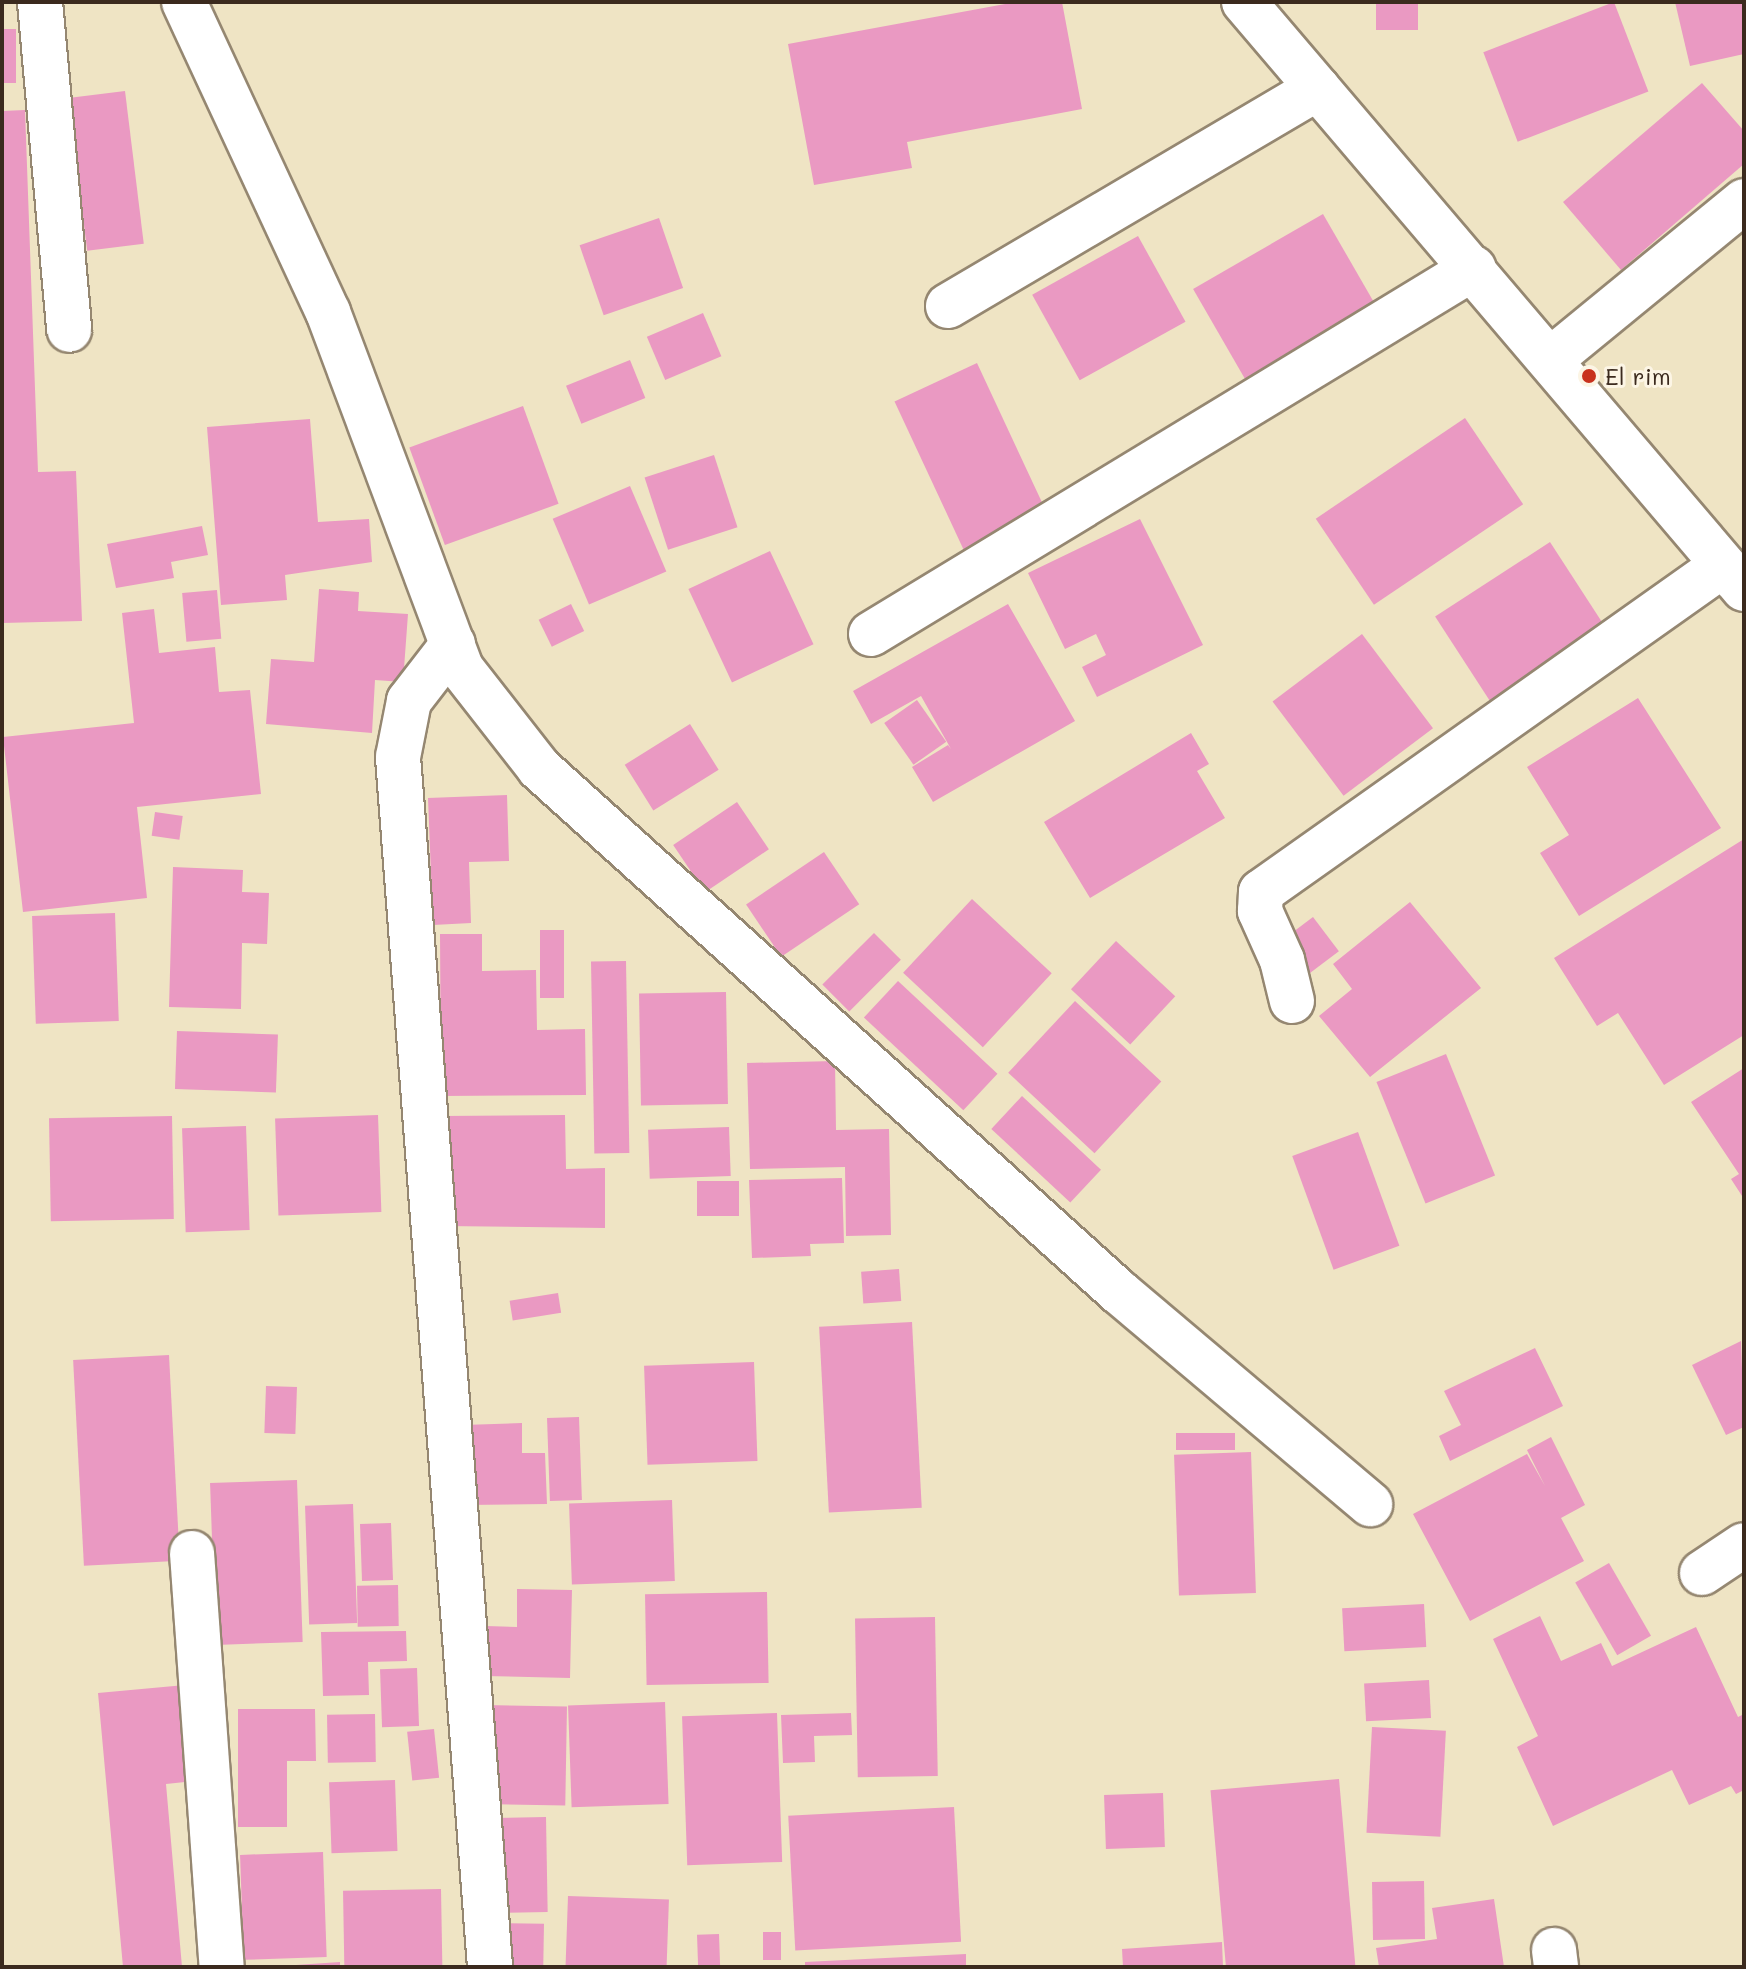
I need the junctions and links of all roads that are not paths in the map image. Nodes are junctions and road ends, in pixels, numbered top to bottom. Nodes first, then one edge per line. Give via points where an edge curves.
1 (40, 2) edge
2 (184, 2) edge
3 (1244, 2) edge
4 (1318, 88) junction
5 (1744, 201) edge
6 (1474, 268) junction
7 (948, 306) dead end
8 (69, 330) dead end
9 (1550, 360) junction
10 (1733, 577) edge
11 (871, 634) dead end
12 (453, 644) junction
13 (1292, 1001) dead end
14 (1370, 1504) dead end
15 (1744, 1545) edge
16 (192, 1553) dead end
17 (1702, 1573) dead end
18 (222, 1967) edge
19 (490, 1967) edge

1 - 8 street
2 - 12 street via 328,312
3 - 4 street
4 - 6 street
4 - 7 street
5 - 9 street
6 - 9 street
6 - 11 street
9 - 10 street
10 - 13 street via 1261,892 1260,911 1282,960
12 - 14 street via 461,668 539,768 1119,1292
12 - 19 street via 409,701 398,757
15 - 17 street
16 - 18 street

